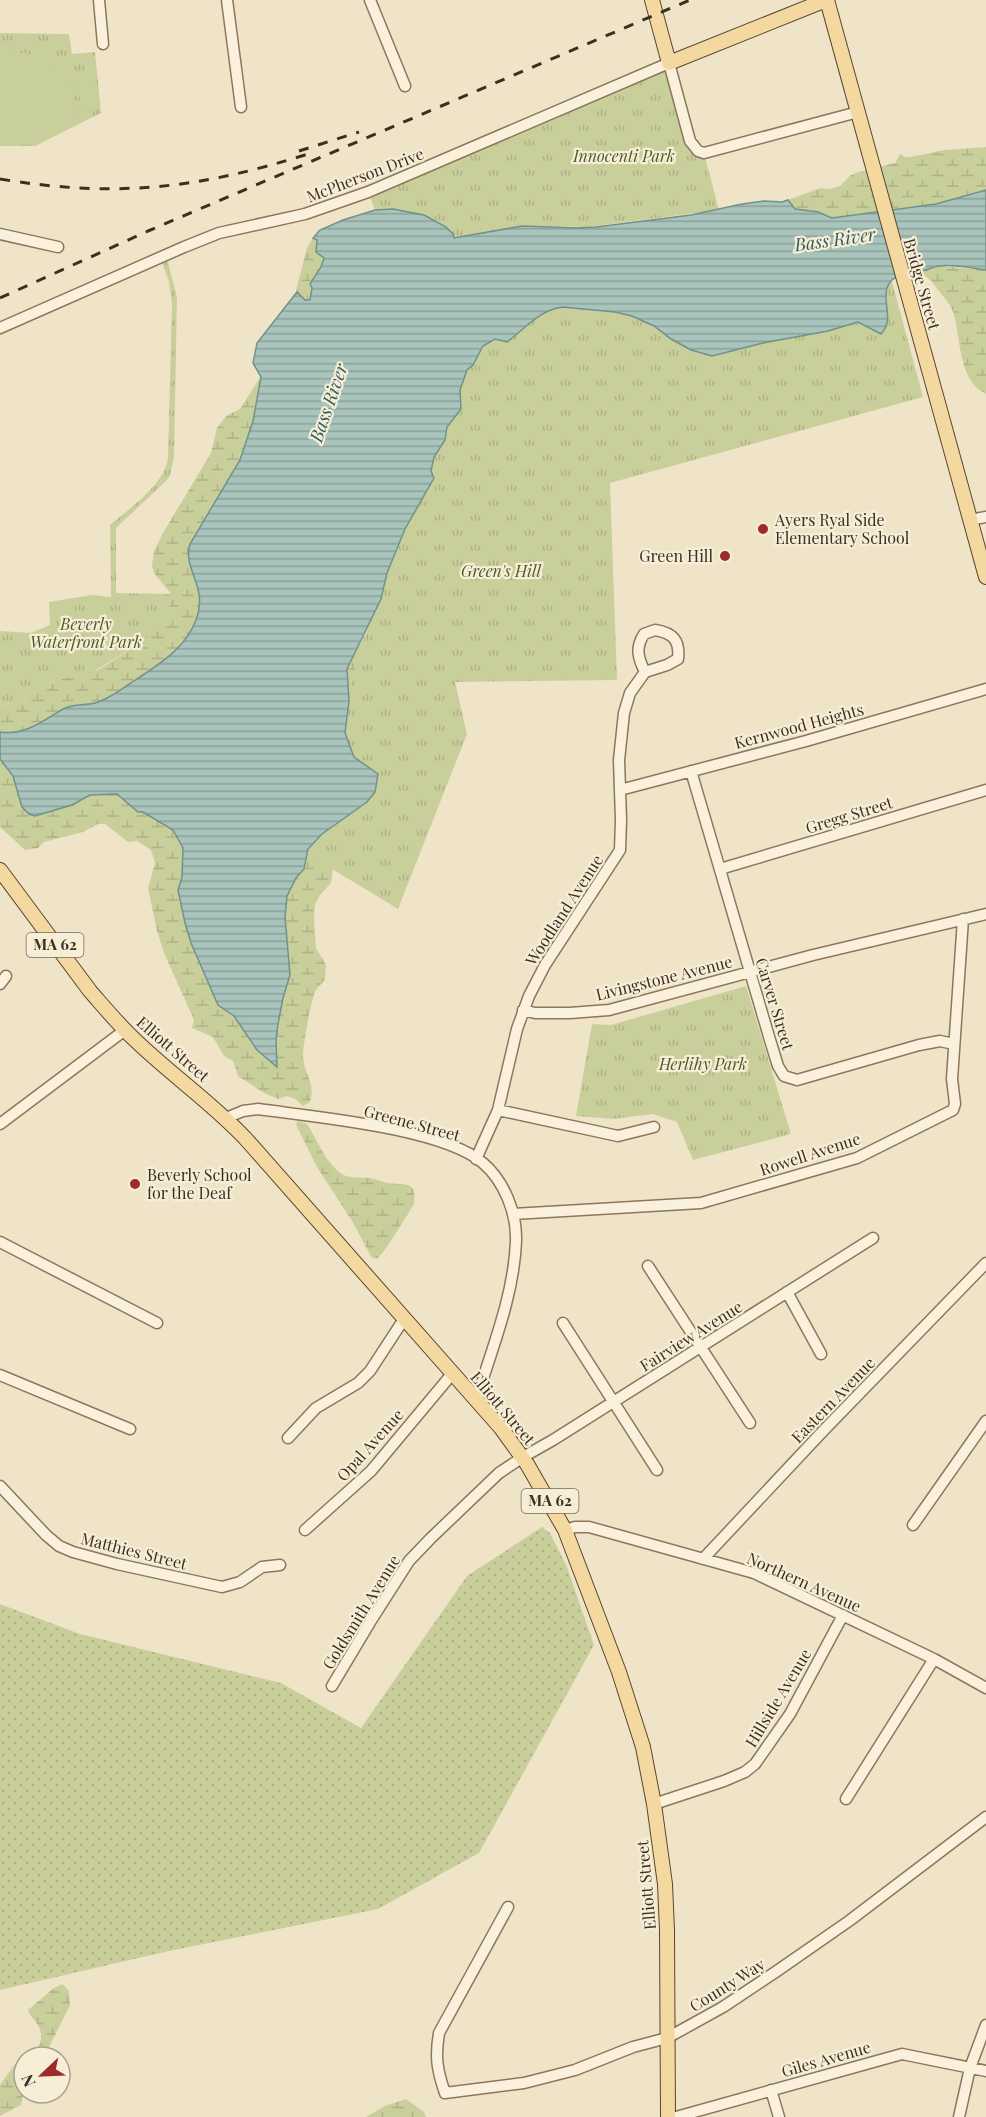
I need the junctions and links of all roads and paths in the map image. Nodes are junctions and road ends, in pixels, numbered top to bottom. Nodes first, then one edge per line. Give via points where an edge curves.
1 (99, 0) edge
2 (227, 0) edge
3 (370, 0) edge
4 (652, 0) edge
5 (826, 0) edge
6 (103, 44) dead end
7 (669, 63) junction
8 (405, 86) dead end
9 (240, 107) dead end
10 (858, 112) junction
11 (0, 234) edge
12 (58, 248) dead end
13 (0, 328) edge
14 (986, 517) edge
15 (970, 520) junction
16 (986, 577) edge
17 (645, 672) junction
18 (986, 689) edge
19 (691, 771) junction
20 (620, 790) junction
21 (986, 790) edge
22 (720, 870) junction
23 (2, 879) edge
24 (986, 914) edge
25 (963, 920) junction
26 (750, 972) junction
27 (523, 1010) junction
28 (125, 1030) junction
29 (954, 1044) junction
30 (498, 1110) junction
31 (226, 1118) junction
32 (1, 1122) edge
33 (654, 1127) dead end
34 (476, 1159) junction
35 (513, 1214) junction
36 (873, 1238) dead end
37 (0, 1242) edge
38 (986, 1263) edge
39 (648, 1266) dead end
40 (787, 1292) junction
41 (404, 1319) junction
42 (157, 1323) dead end
43 (563, 1323) dead end
44 (700, 1347) junction
45 (821, 1354) dead end
46 (452, 1374) junction
47 (0, 1375) edge
48 (476, 1400) junction
49 (614, 1402) junction
50 (986, 1421) edge
51 (750, 1423) dead end
52 (130, 1429) dead end
53 (288, 1438) dead end
54 (522, 1457) junction
55 (657, 1470) dead end
56 (0, 1486) edge
57 (913, 1525) dead end
58 (305, 1530) dead end
59 (565, 1530) junction
60 (703, 1560) junction
61 (280, 1565) dead end
62 (843, 1615) junction
63 (934, 1659) junction
64 (332, 1686) dead end
65 (986, 1688) edge
66 (846, 1799) dead end
67 (654, 1804) junction
68 (986, 1816) edge
69 (508, 1907) dead end
70 (986, 2025) edge
71 (667, 2038) junction
72 (970, 2068) junction
73 (986, 2071) edge
74 (771, 2090) junction
75 (668, 2117) edge
76 (676, 2117) edge
77 (778, 2117) edge
78 (959, 2117) edge

1 - 6 street
2 - 9 street
3 - 8 street
4 - 7 main road
5 - 7 main road
5 - 10 main road, Bridge Street
7 - 10 street via 690,141 698,151 710,152
7 - 13 street, McPherson Drive via 368,192 305,214 219,233
10 - 15 main road, Bridge Street
11 - 12 street
14 - 15 street
15 - 16 main road, Bridge Street
17 - 17 street via 639,661 640,640 653,630 669,633 678,642 678,659
17 - 20 street, Woodland Avenue via 630,693 624,713
18 - 19 street, Kernwood Heights
19 - 20 street, Kernwood Heights
19 - 22 street, Carver Street
20 - 27 street, Woodland Avenue via 620,850 545,965
21 - 22 street, Gregg Street
22 - 26 street, Carver Street
23 - 28 main road, Elliott Street / MA 62
24 - 25 street, Livingstone Avenue
25 - 26 street, Livingstone Avenue
25 - 29 street, Rowell Avenue
26 - 27 street, Livingstone Avenue via 609,1010
26 - 29 street, Carver Street via 778,1066 790,1079 808,1078 919,1045 940,1041
27 - 30 street, Woodland Avenue
28 - 31 main road, Elliott Street / MA 62
28 - 32 street
29 - 35 street, Rowell Avenue via 953,1110 856,1158 701,1203
30 - 33 street via 618,1136
30 - 34 street, Woodland Avenue
31 - 34 street, Greene Street via 258,1109 347,1122 457,1147
31 - 41 main road, Elliott Street / MA 62
34 - 35 street, Greene Street via 503,1187
35 - 48 street, Greene Street via 517,1240 512,1276
36 - 40 street, Fairview Avenue
37 - 42 street
38 - 60 street, Eastern Avenue
39 - 44 street
40 - 44 street, Fairview Avenue
40 - 45 street
41 - 46 main road, Elliott Street / MA 62
41 - 53 street via 370,1371 358,1383 315,1408
43 - 49 street
44 - 49 street, Fairview Avenue
44 - 51 street
46 - 48 main road, Elliott Street / MA 62
46 - 58 street, Opal Avenue via 370,1471
47 - 52 street
48 - 54 main road, Elliott Street / MA 62
49 - 54 street, Fairview Avenue
49 - 55 street
50 - 57 street
54 - 59 main road, Elliott Street / MA 62
54 - 64 street, Goldsmith Avenue via 498,1473 409,1561
56 - 61 street, Matthies Street via 59,1546 95,1558 222,1587 240,1582 262,1568
59 - 60 street, Northern Avenue via 589,1527
59 - 67 main road, Elliott Street / MA 62 via 637,1725
60 - 62 street, Northern Avenue via 754,1573
62 - 63 street, Northern Avenue
62 - 67 street, Hillside Avenue via 790,1714 755,1764 724,1781
63 - 65 street, Northern Avenue
63 - 66 street
67 - 71 main road, Elliott Street / MA 62 via 665,1896
68 - 71 street, County Way via 849,1921 723,2007
69 - 71 street, County Way via 439,2033 437,2067 445,2093 524,2083
70 - 72 street
71 - 75 main road, Elliott Street / MA 62
72 - 73 street, Giles Avenue
72 - 74 street, Giles Avenue via 902,2054
72 - 78 street
74 - 76 street, Giles Avenue
74 - 77 street

